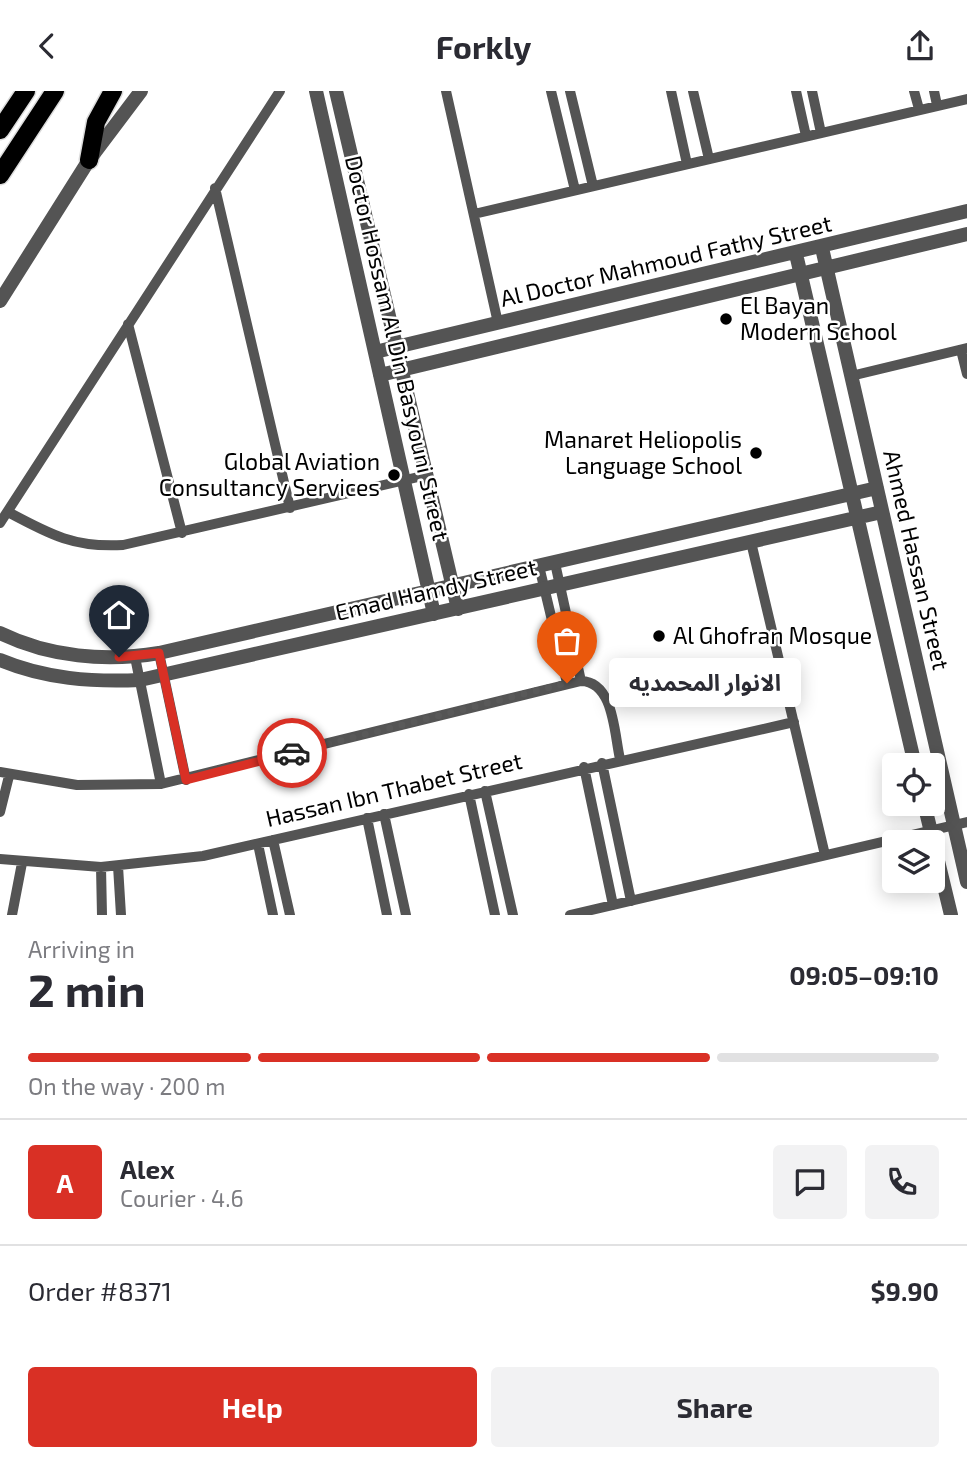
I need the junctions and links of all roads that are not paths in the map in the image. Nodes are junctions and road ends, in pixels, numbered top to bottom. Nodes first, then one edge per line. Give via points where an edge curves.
1 (26, 91) edge
2 (55, 91) edge
3 (113, 91) edge
4 (280, 91) edge
5 (316, 91) edge
6 (336, 91) edge
7 (446, 91) edge
8 (551, 91) edge
9 (570, 91) edge
10 (671, 91) edge
11 (694, 91) edge
12 (796, 91) edge
13 (812, 91) edge
14 (915, 91) edge
15 (934, 91) edge
16 (136, 93) edge
17 (967, 99) edge
18 (937, 106) junction
19 (919, 110) junction
20 (0, 130) edge
21 (821, 133) junction
22 (806, 136) junction
23 (709, 159) junction
24 (89, 160) junction
25 (687, 164) junction
26 (0, 175) edge
27 (593, 186) junction
28 (215, 188) junction
29 (575, 190) junction
30 (967, 211) edge
31 (474, 214) junction
32 (967, 233) edge
33 (822, 248) junction
34 (796, 254) junction
35 (827, 268) junction
36 (801, 274) junction
37 (0, 300) edge
38 (498, 323) junction
39 (128, 324) junction
40 (397, 347) junction
41 (964, 349) edge
42 (375, 352) junction
43 (402, 370) junction
44 (967, 374) edge
45 (380, 375) junction
46 (851, 376) junction
47 (427, 475) junction
48 (404, 480) junction
49 (877, 488) junction
50 (852, 494) junction
51 (290, 508) junction
52 (8, 512) junction
53 (882, 512) junction
54 (857, 518) junction
55 (0, 523) edge
56 (182, 533) junction
57 (751, 542) junction
58 (555, 563) junction
59 (538, 566) junction
60 (453, 586) junction
61 (559, 586) junction
62 (544, 589) junction
63 (429, 591) junction
64 (458, 609) junction
65 (434, 614) junction
66 (0, 633) edge
67 (159, 653) junction
68 (135, 657) junction
69 (0, 660) edge
70 (164, 676) junction
71 (140, 680) junction
72 (581, 681) junction
73 (567, 683) junction
74 (794, 722) junction
75 (912, 753) edge
76 (620, 759) junction
77 (602, 763) junction
78 (584, 767) junction
79 (4, 774) edge
80 (186, 780) junction
81 (161, 784) junction
82 (485, 791) junction
83 (469, 794) junction
84 (0, 812) edge
85 (384, 814) junction
86 (927, 816) edge
87 (367, 818) junction
88 (960, 823) edge
89 (930, 830) joint
90 (274, 840) junction
91 (882, 841) edge
92 (258, 844) junction
93 (825, 855) junction
94 (0, 859) edge
95 (22, 863) junction
96 (118, 866) junction
97 (101, 867) junction
98 (967, 883) edge
99 (945, 891) edge
100 (631, 901) junction
101 (613, 905) junction
102 (12, 915) edge
103 (103, 915) edge
104 (121, 915) edge
105 (274, 915) edge
106 (290, 915) edge
107 (387, 915) edge
108 (406, 915) edge
109 (495, 915) edge
110 (513, 915) edge
111 (570, 915) edge
112 (951, 915) edge

1 - 20 main road
2 - 26 main road
3 - 24 main road via 96,121
4 - 28 street
5 - 42 street, Doctor Hossam Al Din Basyouni Street
6 - 40 street, Doctor Hossam Al Din Basyouni Street
7 - 31 street
8 - 29 street
9 - 27 street
10 - 25 street
11 - 23 street
12 - 22 street
13 - 21 street
14 - 19 street
15 - 18 street
16 - 24 street
17 - 18 street
18 - 19 street
19 - 21 street
21 - 22 street
22 - 23 street
23 - 25 street
24 - 37 street
25 - 27 street
27 - 29 street
28 - 39 street
28 - 51 street
29 - 31 street
30 - 33 street, Al Doctor Mahmoud Fathy Street
31 - 38 street
32 - 35 street, Al Doctor Mahmoud Fathy Street
33 - 34 street, Al Doctor Mahmoud Fathy Street
33 - 35 street, Ahmed Hassan Street
34 - 36 street, Ahmed Hassan Street
34 - 38 street, Al Doctor Mahmoud Fathy Street
35 - 36 street, Al Doctor Mahmoud Fathy Street
35 - 46 street, Ahmed Hassan Street
36 - 43 street, Al Doctor Mahmoud Fathy Street
36 - 50 street, Ahmed Hassan Street
38 - 40 street, Al Doctor Mahmoud Fathy Street
39 - 52 street
39 - 56 street
40 - 42 street, Al Doctor Mahmoud Fathy Street
40 - 43 street, Doctor Hossam Al Din Basyouni Street
41 - 44 street
41 - 46 street
42 - 45 street, Doctor Hossam Al Din Basyouni Street
43 - 45 street, Al Doctor Mahmoud Fathy Street
43 - 47 street, Doctor Hossam Al Din Basyouni Street
45 - 48 street, Doctor Hossam Al Din Basyouni Street
46 - 49 street, Ahmed Hassan Street
47 - 48 street
47 - 60 street, Doctor Hossam Al Din Basyouni Street
48 - 51 street
48 - 63 street, Doctor Hossam Al Din Basyouni Street
49 - 50 street, Emad Hamdy Street
49 - 53 street, Ahmed Hassan Street
50 - 54 street, Ahmed Hassan Street
50 - 58 street, Emad Hamdy Street
51 - 56 street
52 - 55 street
52 - 56 street via 76,544 123,545
53 - 54 street, Emad Hamdy Street
53 - 88 street, Ahmed Hassan Street
54 - 57 street, Emad Hamdy Street
54 - 75 street, Ahmed Hassan Street
57 - 61 street, Emad Hamdy Street
57 - 74 street
58 - 59 street, Emad Hamdy Street
58 - 61 street
59 - 60 street, Emad Hamdy Street
59 - 62 street
60 - 63 street, Emad Hamdy Street
60 - 64 street, Doctor Hossam Al Din Basyouni Street
61 - 62 street, Emad Hamdy Street
61 - 72 street
62 - 64 street, Emad Hamdy Street
62 - 73 street
63 - 65 street, Doctor Hossam Al Din Basyouni Street
63 - 67 street, Emad Hamdy Street
64 - 65 street, Emad Hamdy Street
65 - 70 street, Emad Hamdy Street
66 - 68 street, Emad Hamdy Street via 59,652
67 - 68 street, Emad Hamdy Street
67 - 70 street
68 - 71 street
69 - 71 street, Emad Hamdy Street via 84,681
70 - 71 street, Emad Hamdy Street
70 - 80 street
71 - 81 street
72 - 73 street
72 - 76 street via 596,684 606,697
73 - 80 street
74 - 76 street, Hassan Ibn Thabet Street
74 - 93 street
76 - 77 street, Hassan Ibn Thabet Street
77 - 78 street, Hassan Ibn Thabet Street
77 - 100 street
78 - 82 street, Hassan Ibn Thabet Street
78 - 101 street
79 - 81 street via 110,787
79 - 84 street
80 - 81 street
82 - 83 street, Hassan Ibn Thabet Street
82 - 110 street
83 - 85 street, Hassan Ibn Thabet Street
83 - 109 street
85 - 87 street, Hassan Ibn Thabet Street
85 - 108 street
86 - 89 street
87 - 90 street, Hassan Ibn Thabet Street
87 - 107 street
88 - 89 street
88 - 98 street, Ahmed Hassan Street
90 - 92 street, Hassan Ibn Thabet Street
90 - 106 street
91 - 93 street
92 - 96 street, Hassan Ibn Thabet Street
92 - 105 street
93 - 100 street
94 - 95 street, Hassan Ibn Thabet Street
95 - 97 street, Hassan Ibn Thabet Street
95 - 102 street
96 - 97 street, Hassan Ibn Thabet Street
96 - 104 street
97 - 103 street
99 - 112 street
100 - 101 street
101 - 111 street

